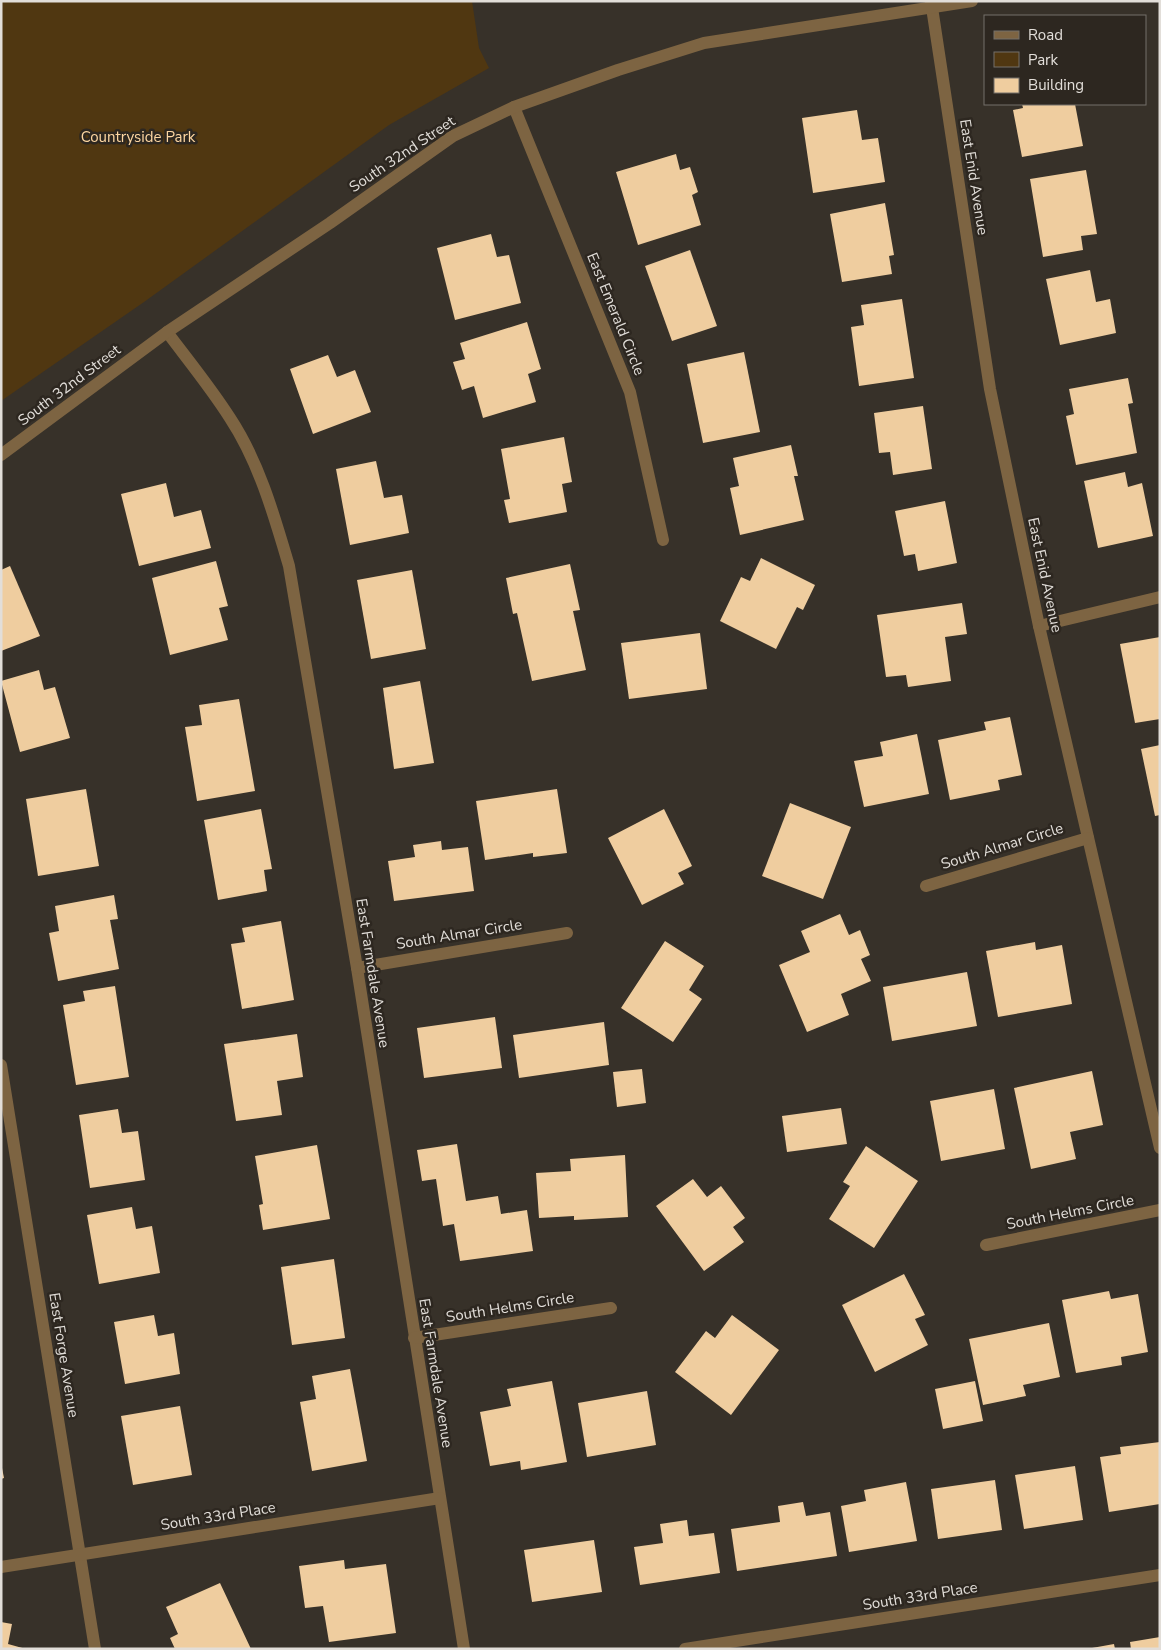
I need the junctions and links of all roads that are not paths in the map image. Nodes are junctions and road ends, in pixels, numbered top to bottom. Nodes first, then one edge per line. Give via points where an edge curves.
1 (972, 1) edge
2 (931, 4) edge
3 (514, 107) junction
4 (167, 332) junction
5 (1, 455) edge
6 (663, 540) dead end
7 (1160, 597) edge
8 (1039, 626) junction
9 (1088, 838) junction
10 (926, 886) dead end
11 (567, 933) dead end
12 (357, 968) junction
13 (1, 1066) edge
14 (1160, 1148) edge
15 (1160, 1210) edge
16 (986, 1245) dead end
17 (611, 1308) dead end
18 (414, 1338) junction
19 (440, 1498) junction
20 (80, 1554) junction
21 (1, 1567) edge
22 (1160, 1575) edge
23 (95, 1649) edge
24 (464, 1649) edge
25 (685, 1649) edge

1 - 2 street, South 32nd Street
2 - 3 street, South 32nd Street via 704,43
2 - 8 street, East Enid Avenue via 990,389
3 - 4 street, South 32nd Street via 453,136
3 - 6 street, East Emerald Circle via 630,392
4 - 5 street, South 32nd Street
4 - 12 street, East Farmdale Avenue via 230,418 271,504 289,566
7 - 8 street
8 - 9 street, East Enid Avenue
9 - 10 street, South Almar Circle
9 - 14 street, East Enid Avenue
11 - 12 street, South Almar Circle
12 - 18 street, East Farmdale Avenue
13 - 20 street, East Forge Avenue
15 - 16 street, South Helms Circle
17 - 18 street, South Helms Circle
18 - 19 street, East Farmdale Avenue
19 - 20 street, South 33rd Place
19 - 24 street, East Farmdale Avenue
20 - 21 street, South 33rd Place
20 - 23 street, East Forge Avenue
22 - 25 street, South 33rd Place

